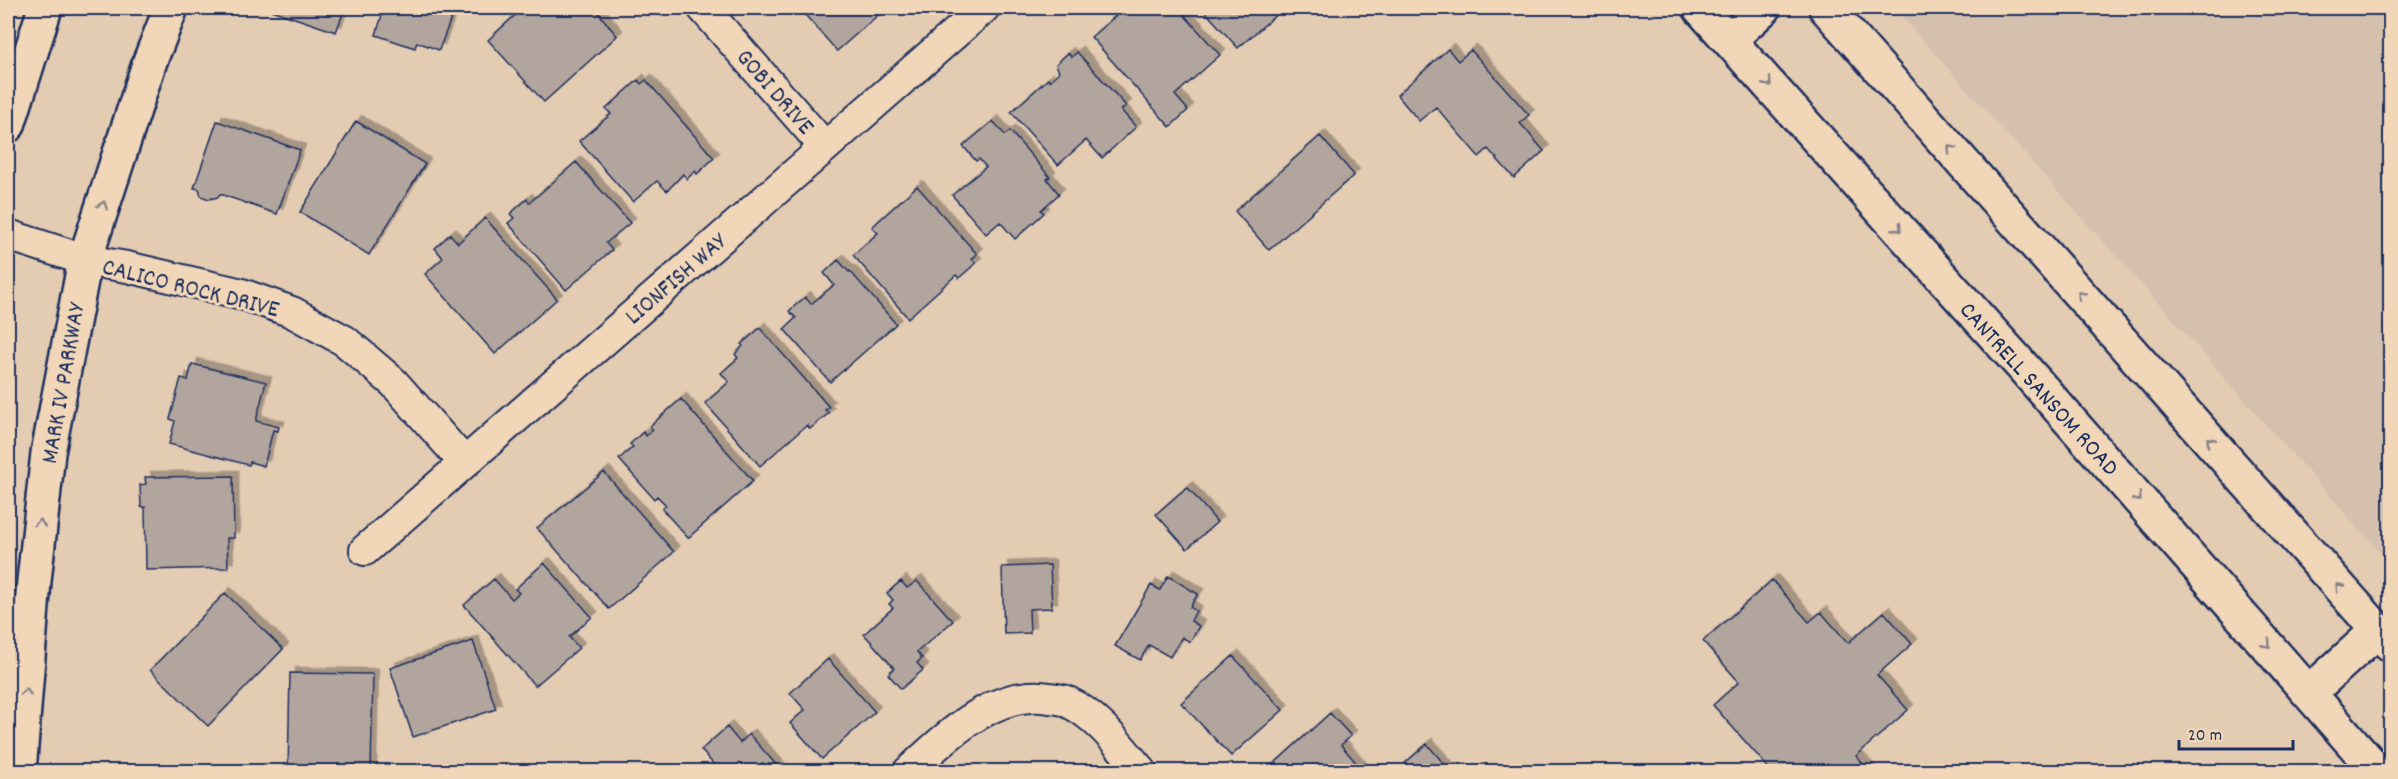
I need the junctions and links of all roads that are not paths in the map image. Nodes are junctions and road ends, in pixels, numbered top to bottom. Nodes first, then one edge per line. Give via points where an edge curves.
1 (45, 8) edge
2 (171, 8) edge
3 (703, 8) edge
4 (984, 8) edge
5 (1700, 8) edge
6 (1764, 8) edge
7 (1826, 8) edge
8 (1728, 40) junction
9 (8, 125) edge
10 (825, 147) junction
11 (8, 235) edge
12 (85, 260) junction
13 (464, 462) junction
14 (365, 549) dead end
15 (2384, 637) edge
16 (2310, 692) junction
17 (19, 771) edge
18 (908, 771) edge
19 (1142, 771) edge
20 (2378, 771) edge

1 - 9 main road
12 -> 2 main road, MARK IV PARKWAY
3 - 10 street, GOBI DRIVE
4 - 10 street, LIONFISH WAY
5 - 8 main road, CANTRELL SANSOM ROAD
6 - 8 main road
15 -> 7 main road
8 -> 16 main road, CANTRELL SANSOM ROAD
10 - 13 street, LIONFISH WAY
11 - 12 street, CALICO ROCK DRIVE
12 - 13 street, CALICO ROCK DRIVE via 242,294 292,312 345,341 394,383
17 -> 12 main road, MARK IV PARKWAY via 48,453
13 - 14 street, LIONFISH WAY
15 - 16 main road
16 - 20 main road, CANTRELL SANSOM ROAD
18 - 19 street via 952,731 1005,701 1034,695 1067,701 1098,723

